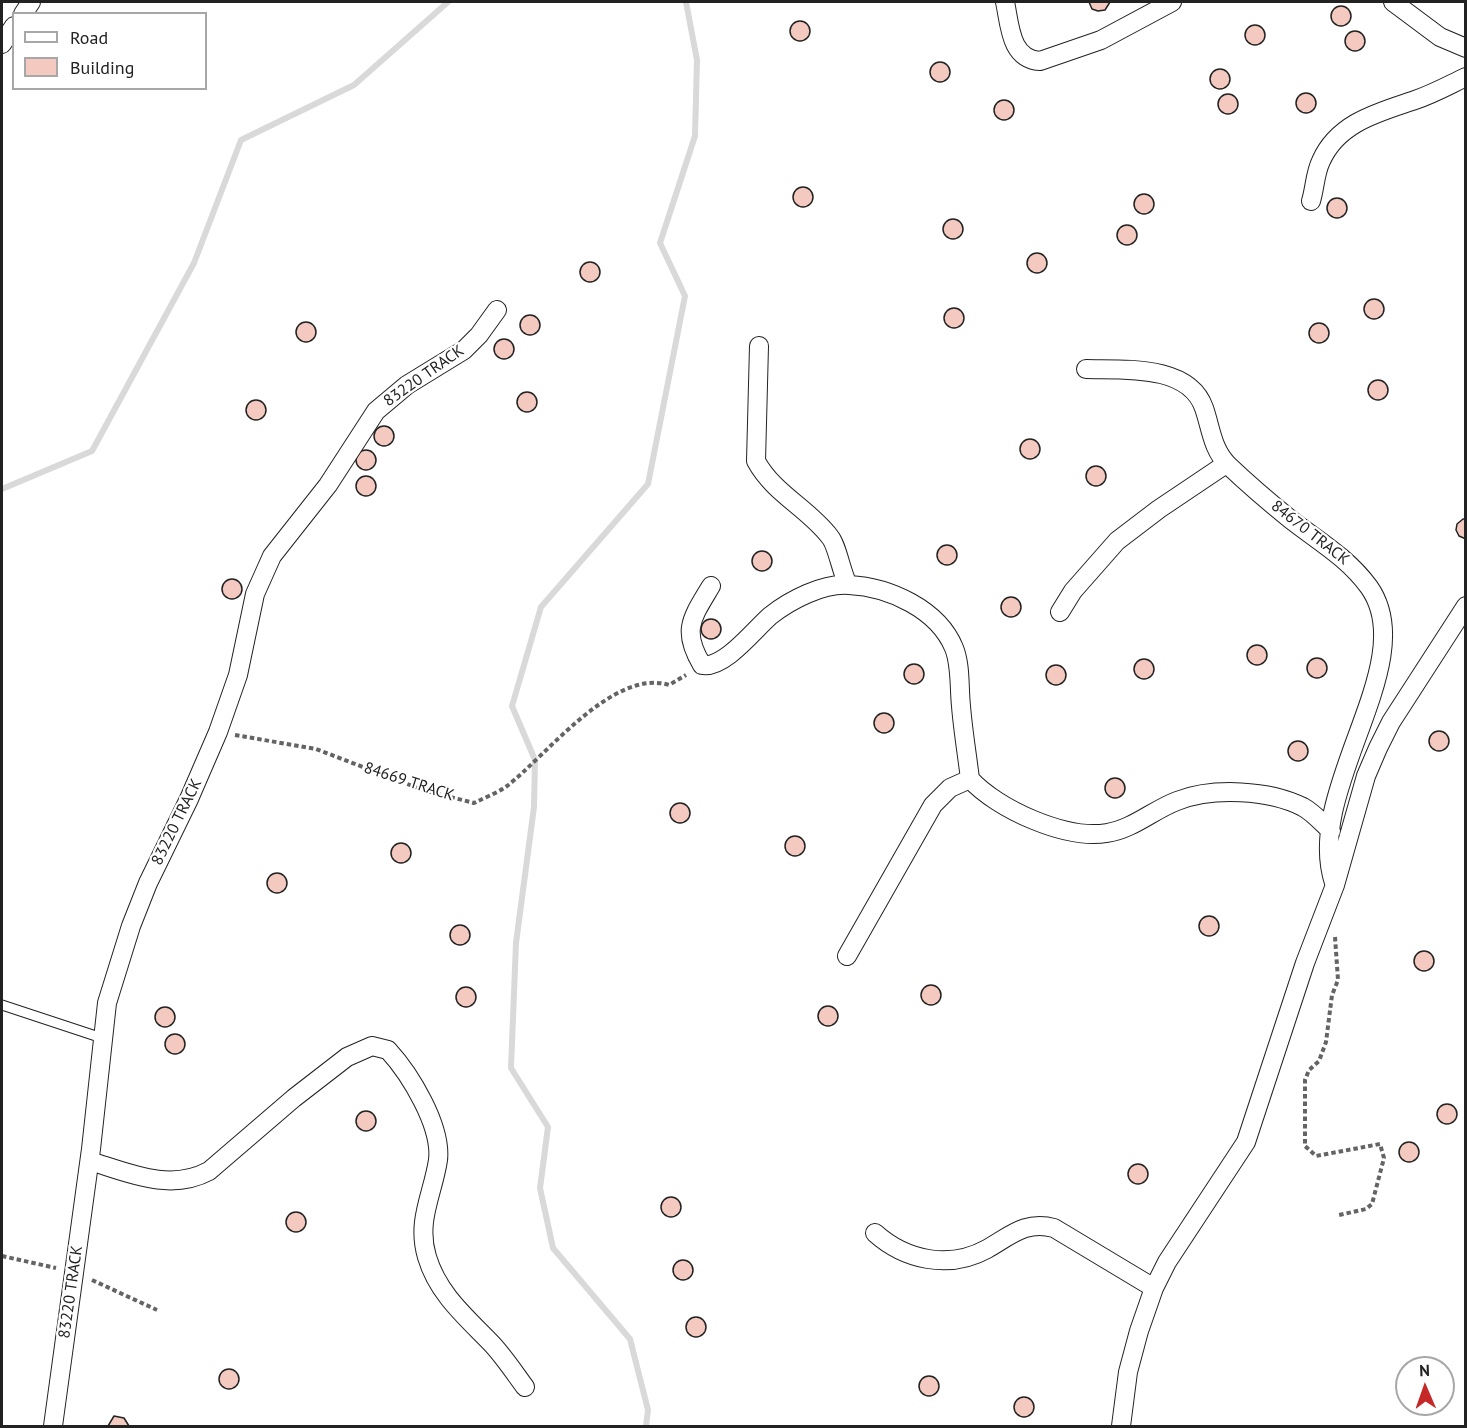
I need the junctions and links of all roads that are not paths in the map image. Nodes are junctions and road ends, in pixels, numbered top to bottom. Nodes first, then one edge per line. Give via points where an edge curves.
1 (1005, 2) edge
2 (1172, 2) edge
3 (1394, 2) edge
4 (12, 29) edge
5 (2, 44) edge
6 (1466, 48) edge
7 (1466, 77) edge
8 (1311, 201) dead end
9 (497, 310) dead end
10 (759, 346) dead end
11 (1086, 369) dead end
12 (1226, 464) junction
13 (849, 585) junction
14 (711, 586) dead end
15 (1466, 606) edge
16 (1060, 612) dead end
17 (970, 778) junction
18 (1331, 831) junction
19 (1335, 885) junction
20 (847, 956) dead end
21 (2, 1005) edge
22 (102, 1038) junction
23 (90, 1161) junction
24 (875, 1233) dead end
25 (1154, 1288) junction
26 (525, 1387) dead end
27 (53, 1426) edge
28 (1121, 1426) edge

1 - 2 street via 1017,50 1040,61 1101,39
3 - 6 street via 1440,37
4 - 5 street
7 - 8 street via 1436,92 1377,111 1346,131 1321,160
9 - 22 street, 83220 TRACK via 464,350 407,385 376,411 328,485 272,556 255,594 238,675 218,732 131,926 107,1003
10 - 13 street via 756,461 778,492 832,539
11 - 12 street via 1150,372 1189,387 1203,406 1212,440
12 - 16 street via 1159,508 1118,542 1073,591
12 - 18 street, 84670 TRACK via 1339,553 1356,570 1380,606 1383,642 1378,669 1364,721 1340,778
13 - 14 street via 811,593 792,602 771,615 718,664 702,665 689,630
13 - 17 street via 893,595 915,605 939,625 954,649
15 - 19 street via 1378,748 1366,776
17 - 18 street via 1013,811 1089,834 1122,830 1178,801 1219,794 1270,796 1290,801
17 - 20 street via 950,788 933,805
18 - 19 street, 84670 TRACK via 1329,863
19 - 25 street via 1245,1142
21 - 22 lane
22 - 23 street, 83220 TRACK
23 - 26 street via 166,1181 196,1178 347,1057 372,1046 388,1050 434,1127 438,1157 423,1223 423,1243 431,1270 450,1300 498,1351
23 - 27 street, 83220 TRACK
24 - 25 street via 902,1253 916,1258 948,1259 972,1255 1027,1226 1043,1225
25 - 28 street via 1128,1372

